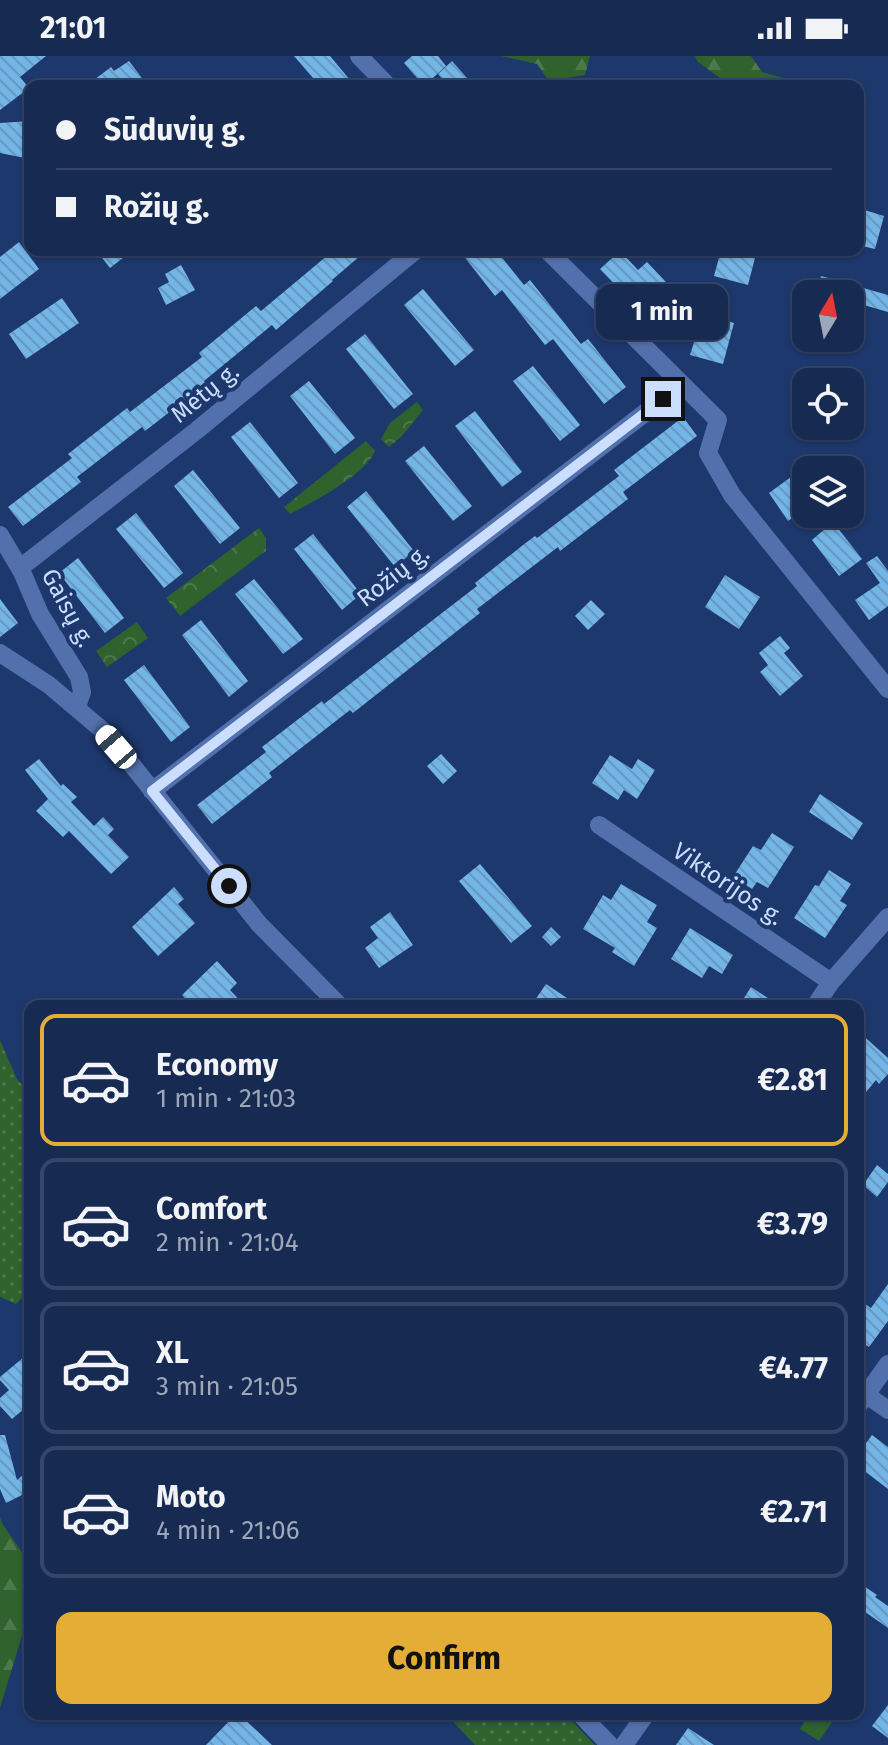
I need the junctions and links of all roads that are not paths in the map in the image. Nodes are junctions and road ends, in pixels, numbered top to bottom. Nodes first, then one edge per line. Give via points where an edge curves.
1 (359, 56) edge
2 (382, 80) edge
3 (409, 256) edge
4 (553, 256) edge
5 (663, 399) dead end
6 (0, 535) edge
7 (20, 568) junction
8 (0, 653) edge
9 (888, 689) edge
10 (77, 707) junction
11 (152, 791) junction
12 (599, 825) dead end
13 (888, 917) edge
14 (831, 982) junction
15 (334, 1000) edge
16 (819, 1000) edge
17 (888, 1364) edge
18 (864, 1393) edge
19 (864, 1398) edge
20 (888, 1410) edge
21 (586, 1720) edge
22 (642, 1720) edge
23 (610, 1745) edge
24 (624, 1745) edge

1 - 2 street
3 - 7 street, Mėtų g.
4 - 9 street via 718,420 708,453 732,495
5 - 11 street, Rožių g.
6 - 7 street, Gaisų g.
7 - 10 street, Gaisų g. via 40,614 79,677
8 - 10 street
10 - 11 street
11 - 15 street via 259,924
12 - 14 street, Viktorijos g.
13 - 14 street
14 - 16 street
17 - 18 street
19 - 20 street
21 - 23 street
22 - 24 street

